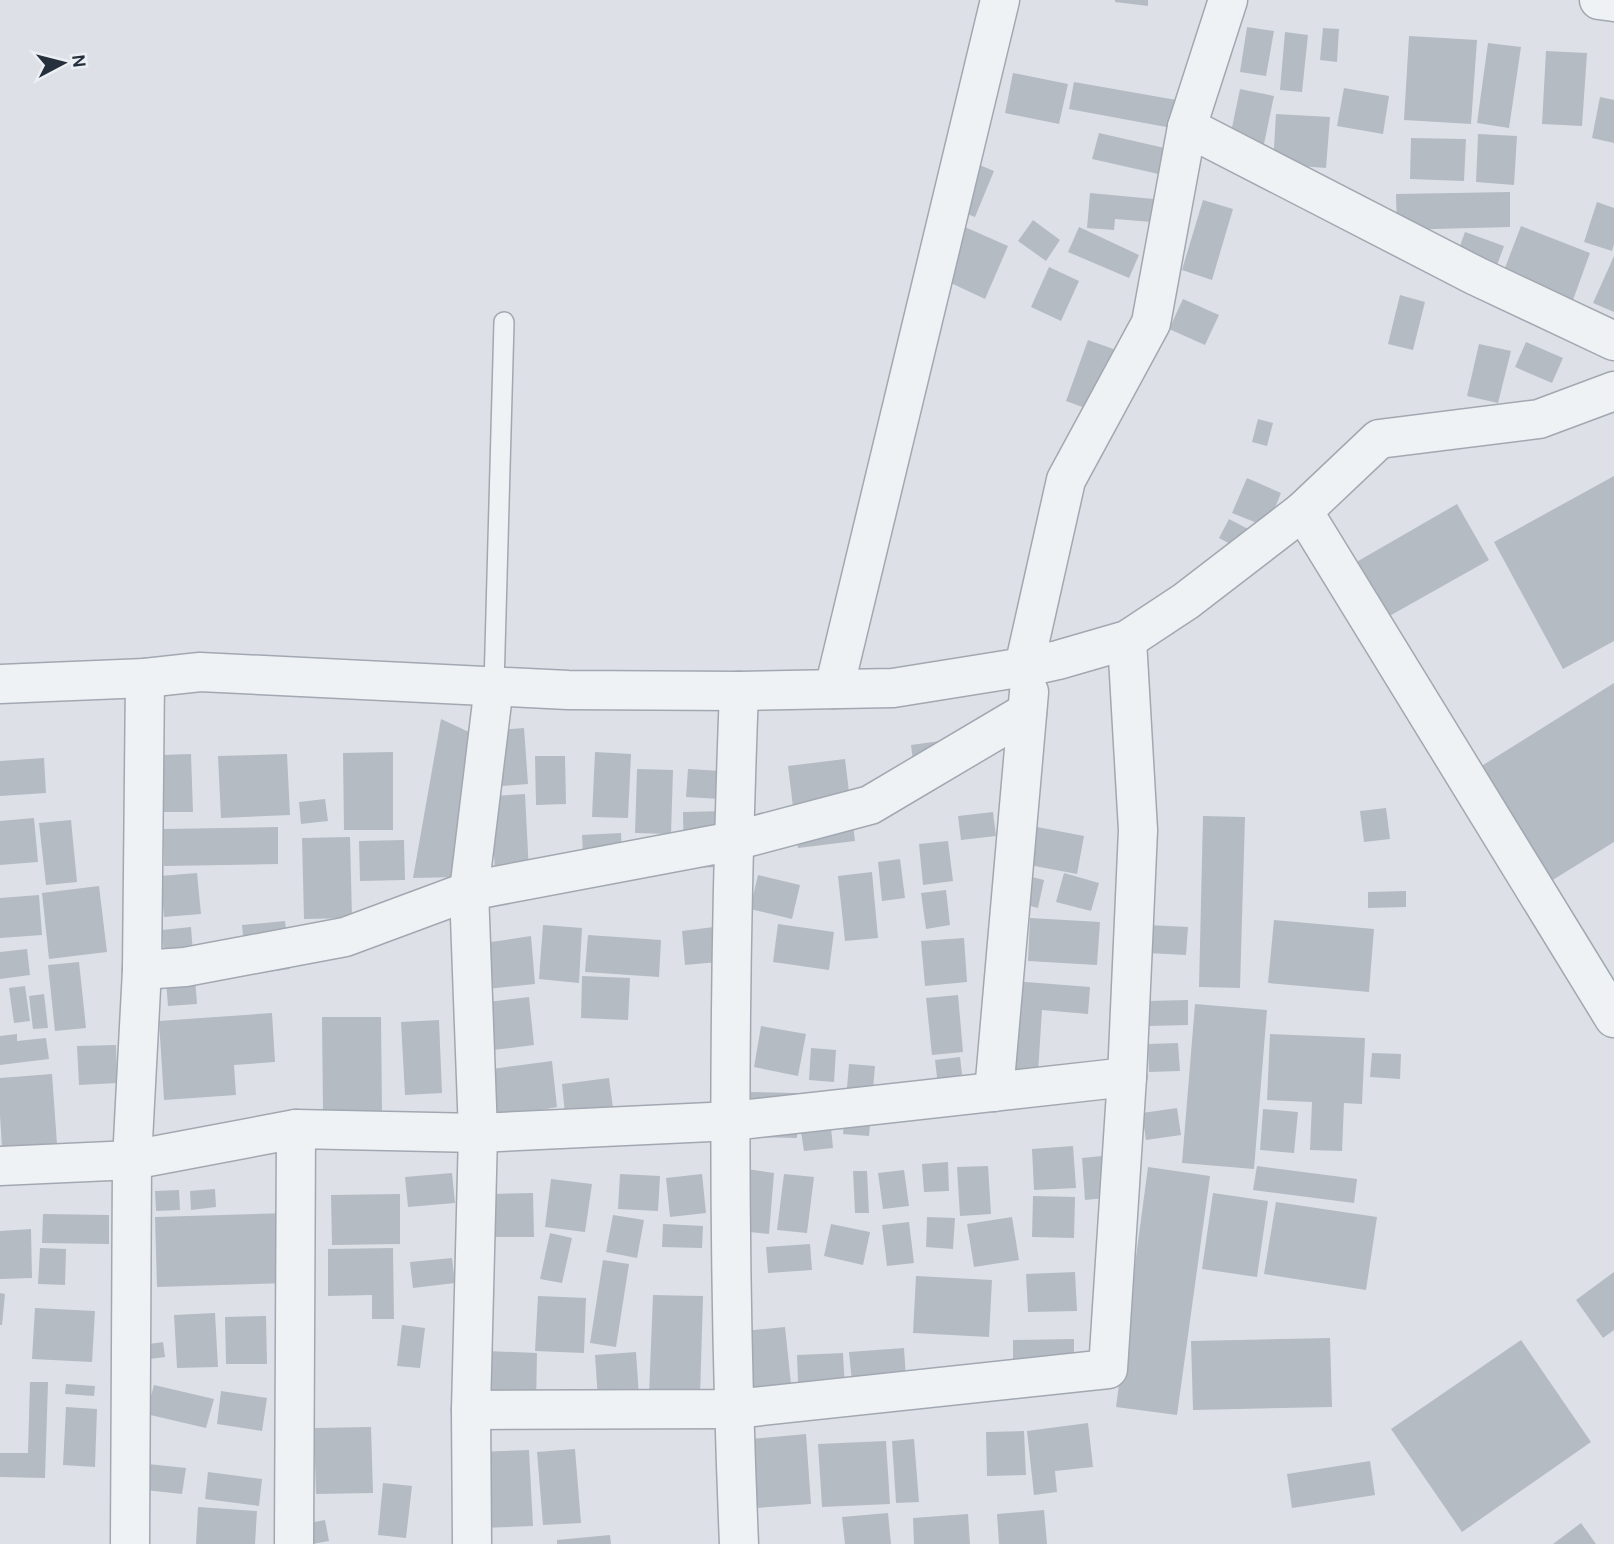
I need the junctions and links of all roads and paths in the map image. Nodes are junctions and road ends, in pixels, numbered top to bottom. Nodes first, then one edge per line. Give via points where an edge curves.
1 (1000, 0) edge
2 (1228, 0) edge
3 (1599, 0) edge
4 (1614, 2) edge
5 (1187, 127) junction
6 (504, 322) dead end
7 (1614, 341) edge
8 (1614, 391) edge
9 (1303, 511) junction
10 (1127, 640) junction
11 (1027, 666) junction
12 (145, 678) junction
13 (0, 684) edge
14 (494, 686) junction
15 (834, 689) junction
16 (739, 691) junction
17 (1027, 712) junction
18 (734, 841) junction
19 (469, 891) junction
20 (142, 970) junction
21 (1614, 1018) edge
22 (1127, 1077) junction
23 (994, 1092) junction
24 (732, 1121) junction
25 (296, 1129) junction
26 (478, 1133) junction
27 (132, 1160) junction
28 (0, 1166) edge
29 (734, 1409) junction
30 (471, 1410) junction
31 (130, 1544) edge
32 (294, 1544) edge
33 (472, 1544) edge
34 (739, 1544) edge

1 - 15 street
2 - 5 street
3 - 4 street
5 - 7 street via 1476,276
5 - 11 street via 1152,323 1066,480
6 - 14 lane
8 - 9 street via 1539,419 1379,439
9 - 10 street
9 - 21 street
10 - 11 street
10 - 22 street via 1138,830
11 - 15 street via 893,688
11 - 17 street
12 - 13 street
12 - 14 street via 200,672
12 - 20 street
14 - 16 street
14 - 19 street
15 - 16 street
16 - 18 street
17 - 18 street via 870,805
17 - 23 street
18 - 19 street
18 - 24 street
19 - 20 street via 345,937 185,967
19 - 26 street
20 - 27 street
22 - 23 street
22 - 29 street via 1108,1369
23 - 24 street
24 - 26 street
24 - 29 street
25 - 26 street
25 - 27 street
25 - 32 street
26 - 30 street
27 - 28 street
27 - 31 street
29 - 30 street
29 - 34 street
30 - 33 street

